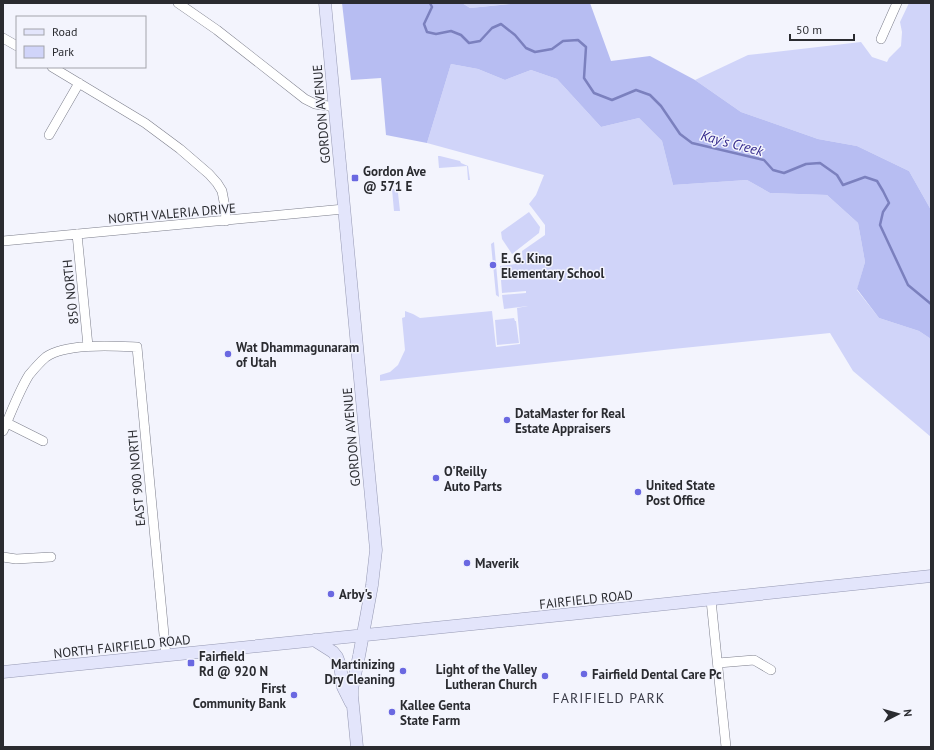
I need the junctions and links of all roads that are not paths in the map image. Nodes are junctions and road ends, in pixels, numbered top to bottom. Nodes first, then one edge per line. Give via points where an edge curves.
1 (178, 3) edge
2 (325, 3) edge
3 (897, 3) edge
4 (3, 38) edge
5 (881, 39) dead end
6 (16, 45) edge
7 (54, 68) edge
8 (79, 83) junction
9 (335, 107) junction
10 (49, 135) dead end
11 (344, 210) junction
12 (226, 221) junction
13 (77, 234) junction
14 (3, 241) edge
15 (88, 346) junction
16 (5, 427) edge
17 (43, 440) dead end
18 (3, 557) edge
19 (51, 557) dead end
20 (931, 576) edge
21 (710, 600) junction
22 (363, 636) junction
23 (314, 640) junction
24 (244, 648) joint
25 (166, 656) junction
26 (718, 663) junction
27 (771, 670) dead end
28 (3, 672) edge
29 (353, 707) junction
30 (357, 747) edge
31 (726, 747) edge

1 - 9 street via 217,30 306,100
2 - 9 main road, GORDON AVENUE
3 - 5 street
4 - 6 street
7 - 8 street
8 - 10 street
8 - 12 street via 145,123 212,177 222,191
9 - 11 main road, GORDON AVENUE
11 - 12 street, NORTH VALERIA DRIVE
11 - 22 main road, GORDON AVENUE via 376,550
12 - 13 street, NORTH VALERIA DRIVE
13 - 14 street, NORTH VALERIA DRIVE
13 - 15 street, 850 NORTH
15 - 16 street via 62,350 47,357 34,369
15 - 25 street, EAST 900 NORTH via 137,346
16 - 17 street
18 - 19 street
20 - 21 main road, FAIRFIELD ROAD
21 - 22 main road, FAIRFIELD ROAD
21 - 26 street
22 - 23 main road, FAIRFIELD ROAD
22 - 29 main road, GORDON AVENUE via 352,689
23 - 24 main road, FAIRFIELD ROAD
23 - 29 main road via 333,652 337,658 342,687
24 - 25 main road, NORTH FAIRFIELD ROAD
25 - 28 main road, NORTH FAIRFIELD ROAD
26 - 27 street via 754,660
26 - 31 street
29 - 30 main road, GORDON AVENUE

